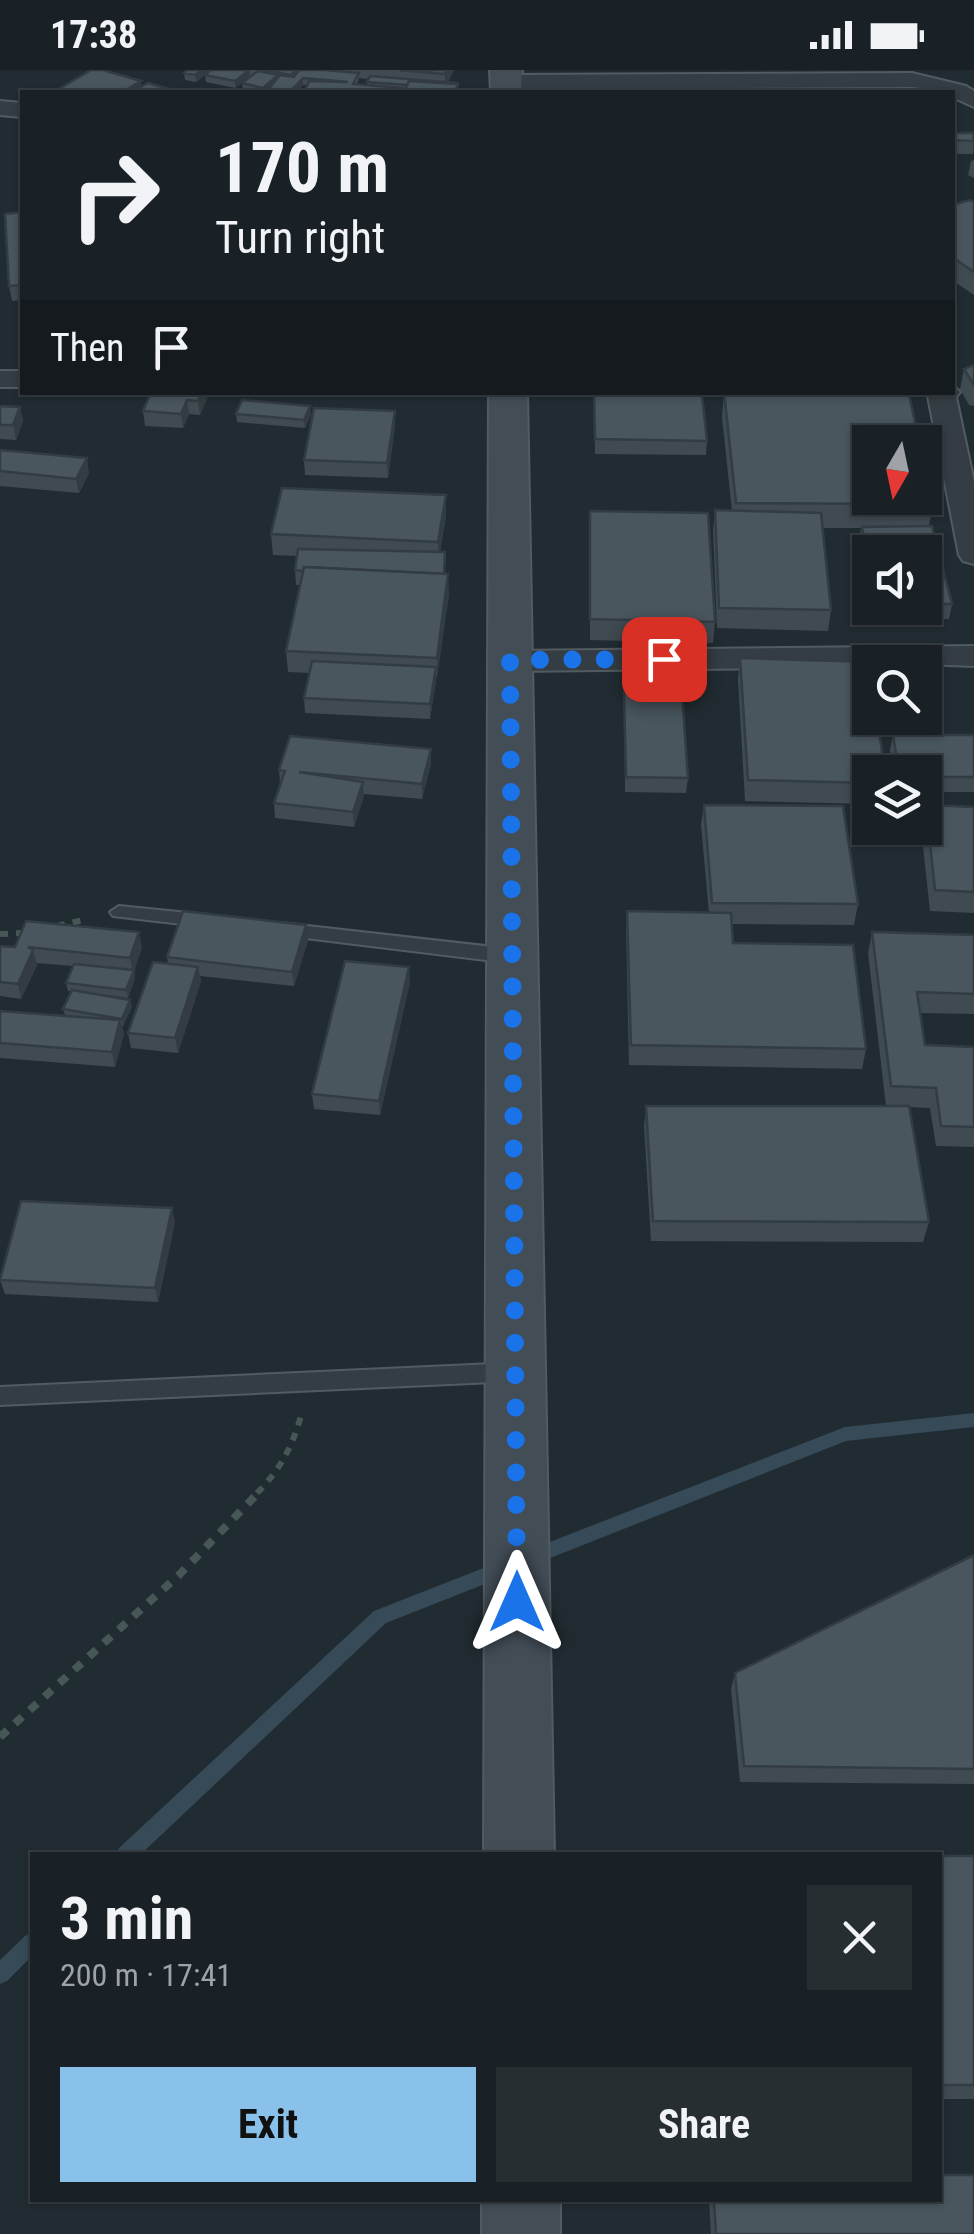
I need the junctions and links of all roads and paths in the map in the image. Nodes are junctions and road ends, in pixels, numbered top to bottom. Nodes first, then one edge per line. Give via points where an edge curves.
1 (506, 82) edge
2 (954, 90) edge
3 (508, 395) edge
4 (943, 395) edge
5 (974, 555) edge
6 (974, 656) edge
7 (510, 660) junction
8 (119, 912) joint
9 (218, 922) edge
10 (258, 926) edge
11 (46, 928) edge
12 (28, 932) edge
13 (0, 934) edge
14 (512, 957) junction
15 (310, 1382) junction
16 (515, 1389) junction
17 (0, 1396) edge
18 (0, 1737) edge
19 (519, 1852) edge
20 (520, 2202) edge
21 (521, 2234) edge

1 - 2 street via 912,80
3 - 7 street
4 - 5 street
6 - 7 street
7 - 14 street
8 - 9 lane
8 - 11 path
10 - 14 lane
12 - 13 path
14 - 16 street
15 - 16 lane
15 - 17 lane
15 - 18 path via 293,1445 274,1476 179,1576
16 - 19 street
20 - 21 street

